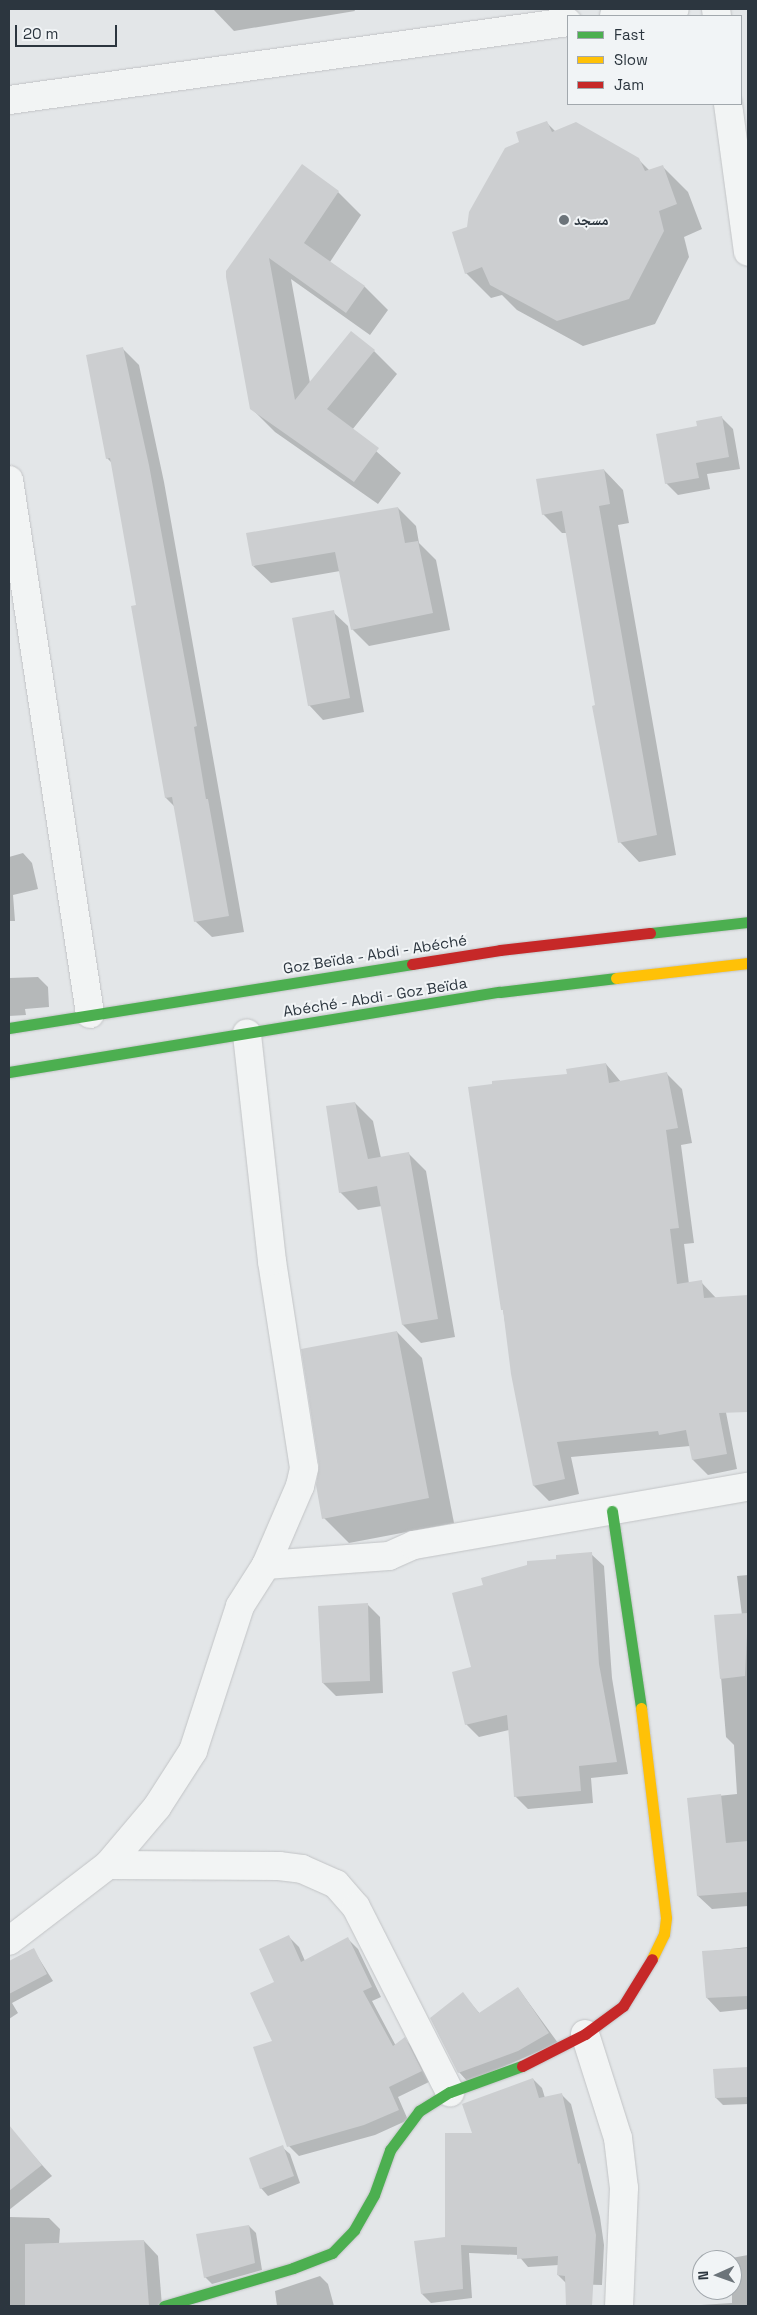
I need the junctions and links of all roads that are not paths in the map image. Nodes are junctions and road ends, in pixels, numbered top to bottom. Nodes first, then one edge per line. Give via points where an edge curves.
1 (675, 9) edge
2 (623, 15) edge
3 (567, 22) edge
4 (9, 100) edge
5 (728, 105) edge
6 (748, 252) edge
7 (9, 480) edge
8 (747, 922) edge
9 (748, 938) edge
10 (748, 963) edge
11 (90, 1014) junction
12 (9, 1028) edge
13 (247, 1033) junction
14 (9, 1072) edge
15 (748, 1487) edge
16 (612, 1511) junction
17 (266, 1565) junction
18 (108, 1865) junction
19 (9, 1941) edge
20 (585, 2034) junction
21 (450, 2092) junction
22 (164, 2306) edge
23 (619, 2306) edge

1 - 2 street
3 - 4 street
5 - 6 street
7 - 11 street
8 - 9 main road
8 - 11 main road, Goz Beïda - Abdi - Abéché via 500,950
10 - 13 main road, Abéché - Abdi - Goz Beïda via 500,992
11 - 12 main road, Goz Beïda - Abdi - Abéché
13 - 14 main road, Abéché - Abdi - Goz Beïda
13 - 17 street via 272,1261 304,1468 300,1486
15 - 16 street
16 - 17 street via 414,1545 389,1556
16 - 20 main road via 640,1697 666,1918 664,1934 644,1977 623,2006
17 - 18 street via 240,1606 193,1751 157,1807
18 - 19 street
18 - 21 street via 279,1866 302,1869 336,1884 356,1907
20 - 21 main road via 524,2065
20 - 23 street via 618,2138 624,2188
21 - 22 main road via 419,2111 406,2124 390,2150 374,2195 354,2230 332,2253 293,2268

